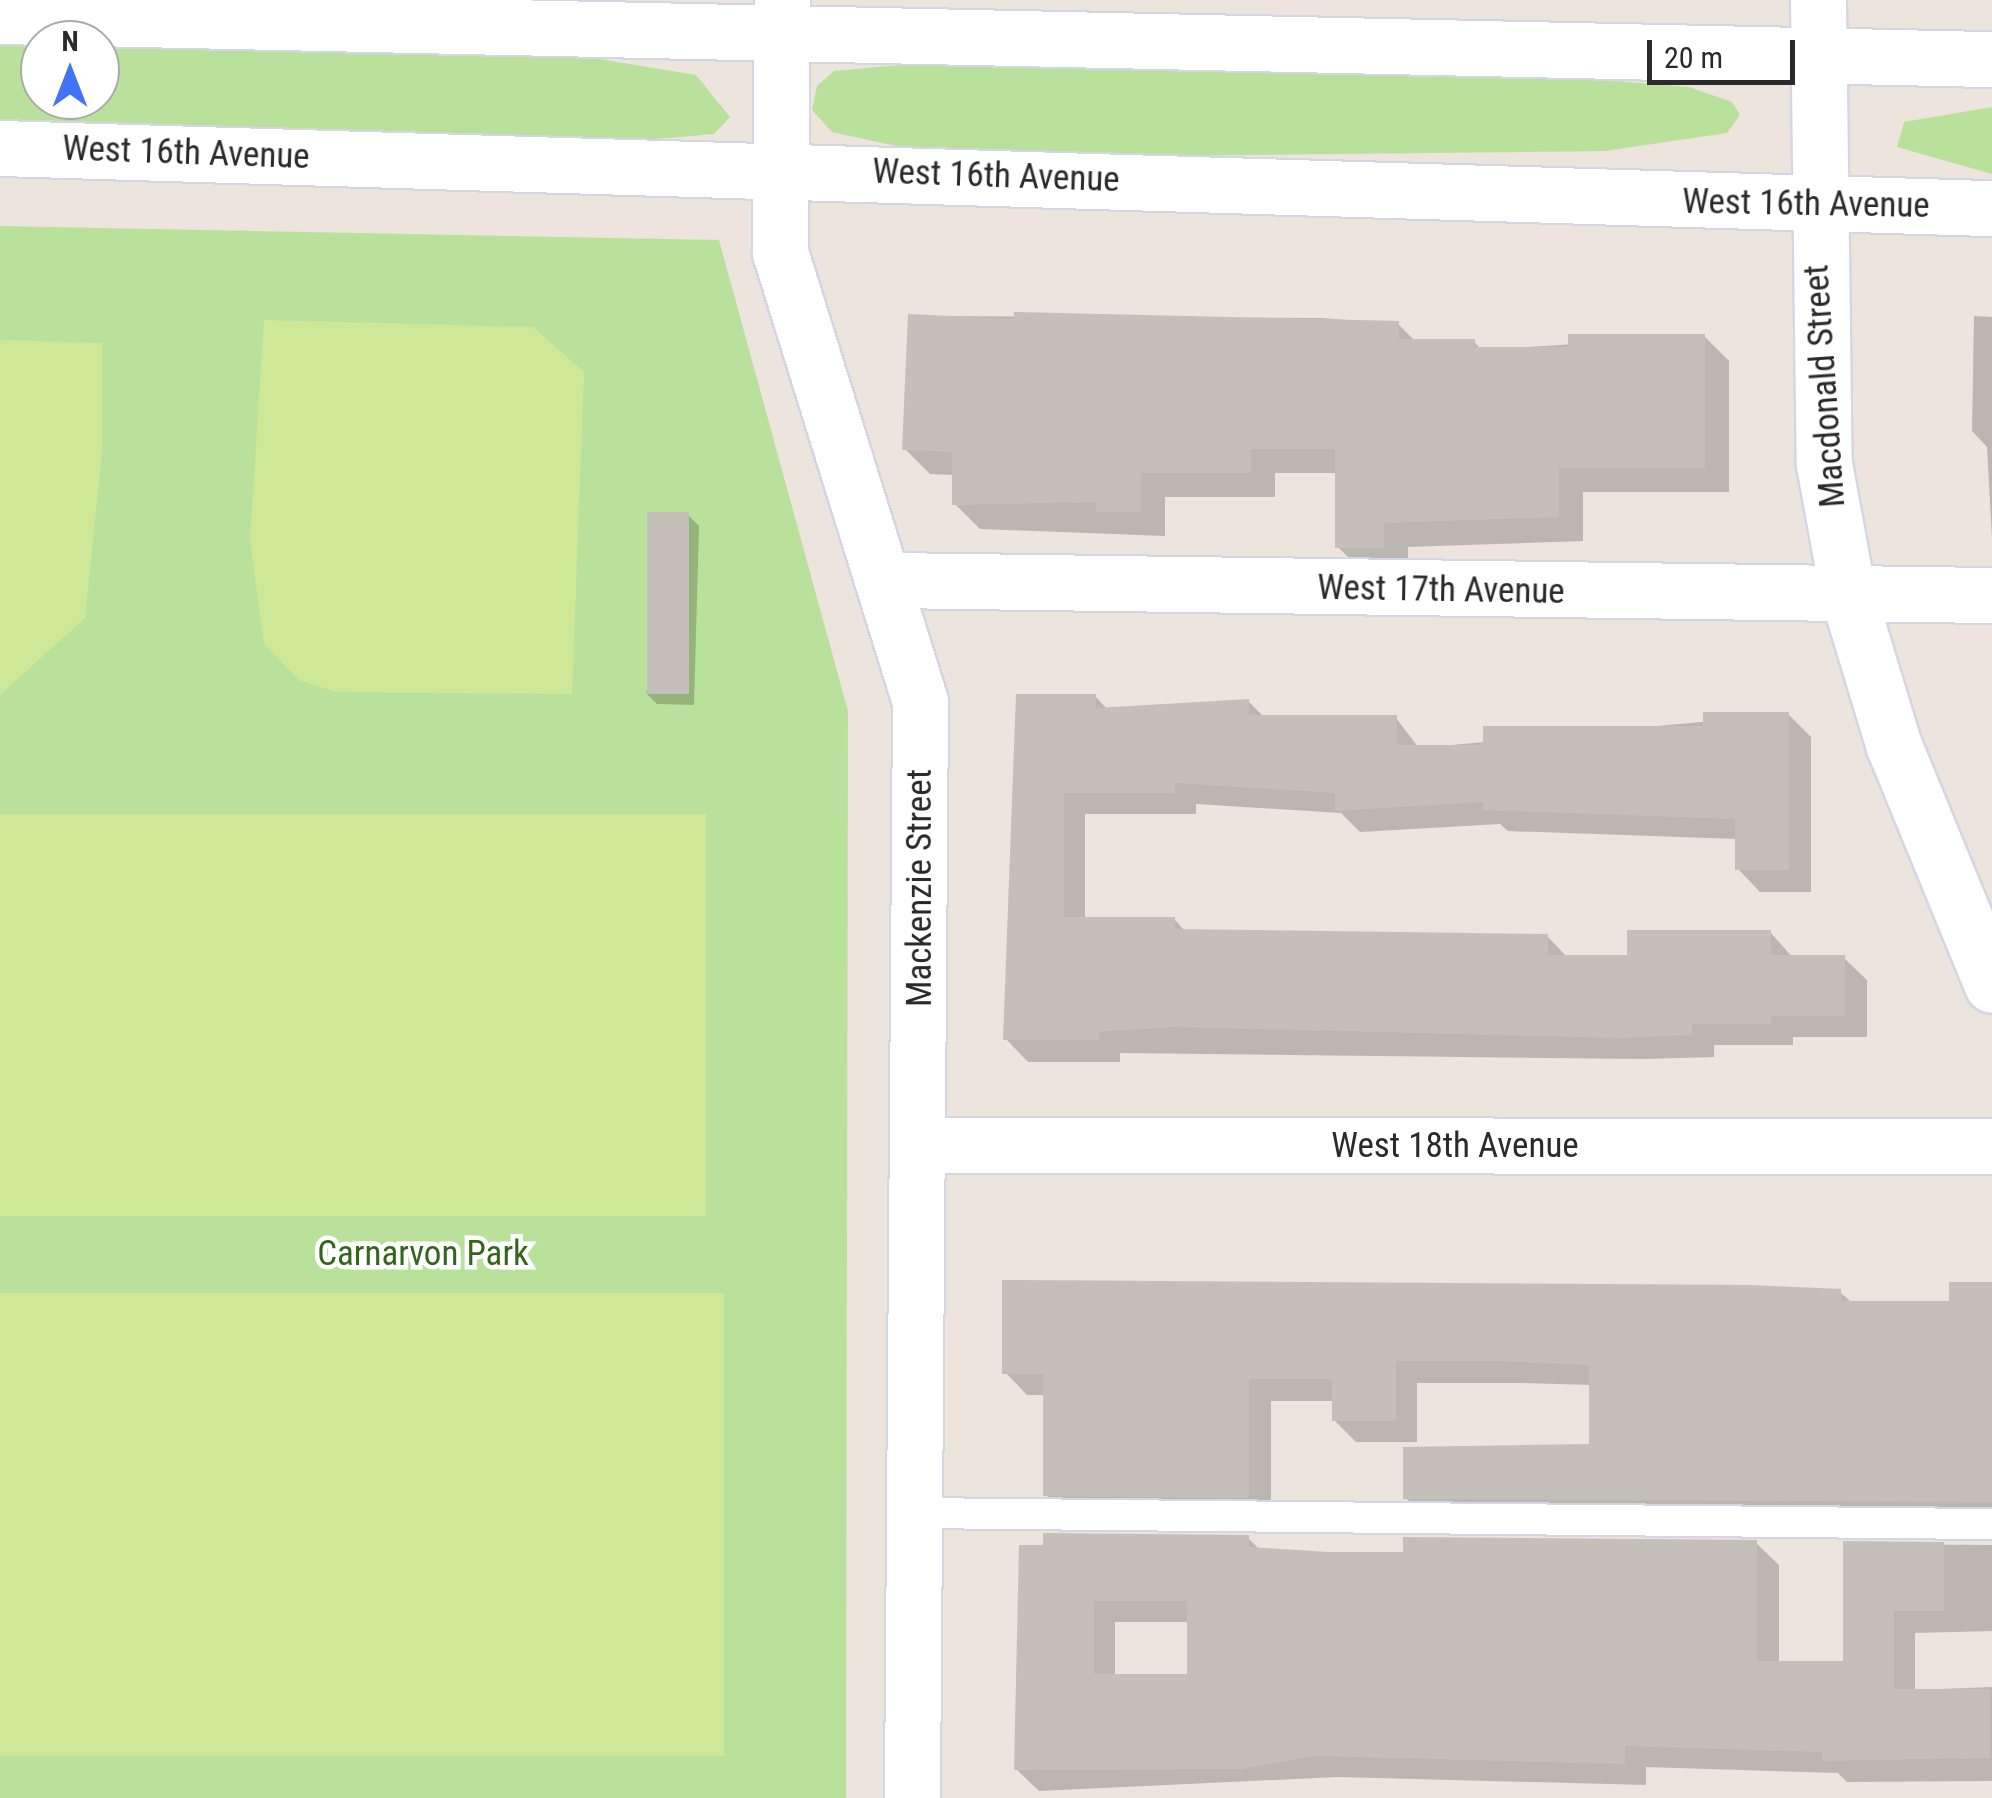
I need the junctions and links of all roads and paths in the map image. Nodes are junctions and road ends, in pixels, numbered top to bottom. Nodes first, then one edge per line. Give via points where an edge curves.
1 (1818, 0) edge
2 (0, 16) edge
3 (782, 18) edge
4 (1817, 55) junction
5 (1992, 59) edge
6 (0, 148) edge
7 (780, 168) junction
8 (1815, 205) junction
9 (1992, 208) edge
10 (889, 580) junction
11 (1848, 595) junction
12 (1992, 595) edge
13 (1974, 900) edge
14 (1992, 985) edge
15 (919, 1145) junction
16 (1992, 1146) edge
17 (915, 1513) junction
18 (1992, 1524) edge
19 (912, 1798) edge

1 - 4 street, Macdonald Street
2 - 3 street
3 - 4 street
3 - 7 street, Mackenzie Street
4 - 5 street
4 - 8 street, Macdonald Street
6 - 7 street, West 16th Avenue
7 - 8 street, West 16th Avenue
7 - 10 street, Mackenzie Street via 780,252
8 - 9 street, West 16th Avenue
8 - 11 street, Macdonald Street via 1824,464
10 - 11 street, West 17th Avenue
10 - 15 street, Mackenzie Street via 920,702
11 - 12 street, West 17th Avenue
11 - 13 street, Macdonald Street
13 - 14 street, Macdonald Street
15 - 16 street, West 18th Avenue
15 - 17 street, Mackenzie Street
17 - 18 lane
17 - 19 street, Mackenzie Street

